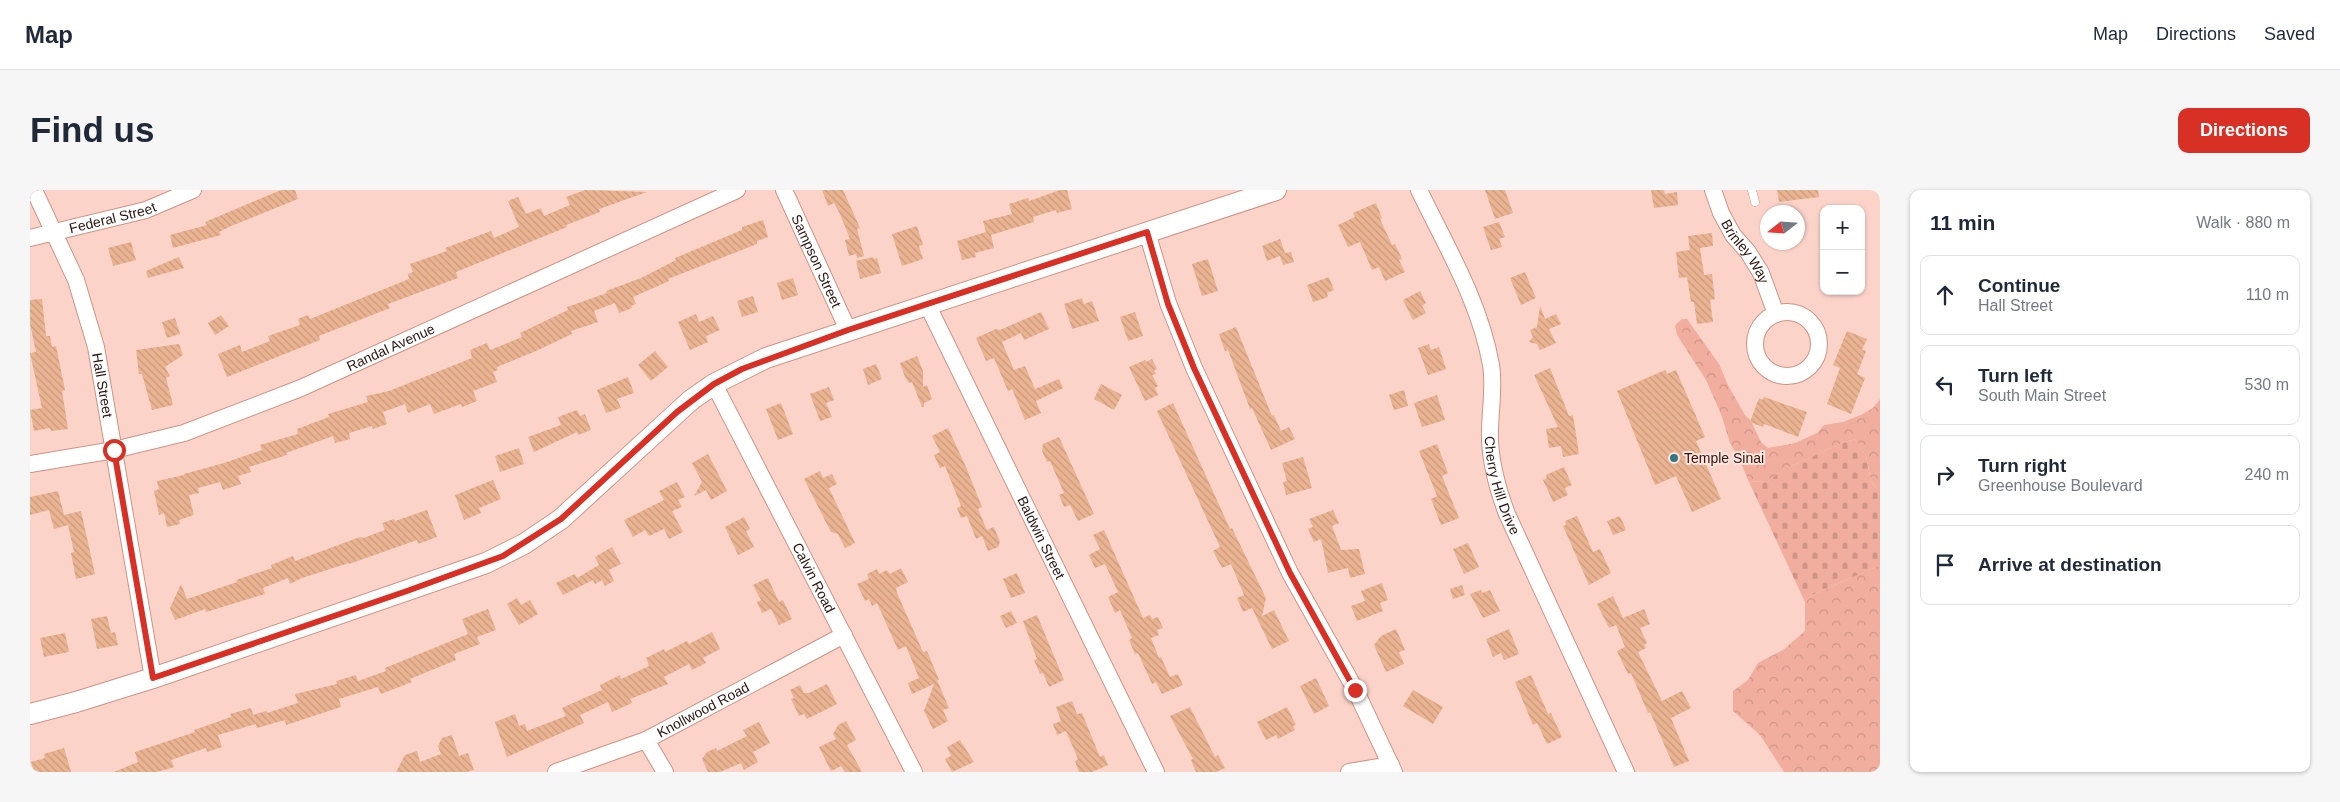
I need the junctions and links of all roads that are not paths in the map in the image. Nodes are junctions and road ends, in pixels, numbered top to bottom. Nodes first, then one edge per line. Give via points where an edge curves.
1 (34, 190) edge
2 (193, 190) edge
3 (737, 190) edge
4 (784, 190) edge
5 (1276, 190) edge
6 (1418, 190) edge
7 (1713, 190) edge
8 (1752, 190) edge
9 (1754, 202) dead end
10 (1147, 232) junction
11 (54, 233) junction
12 (30, 238) edge
13 (927, 304) junction
14 (1776, 314) dead end
15 (848, 330) junction
16 (714, 384) junction
17 (114, 450) junction
18 (30, 464) edge
19 (844, 635) junction
20 (153, 678) junction
21 (30, 714) edge
22 (646, 740) junction
23 (1392, 769) edge
24 (556, 772) edge
25 (665, 772) edge
26 (914, 772) edge
27 (1156, 772) edge
28 (1348, 772) edge
29 (1626, 772) edge

1 - 11 street, Hall Street
2 - 11 street, Federal Street via 146,210
3 - 17 street, Randal Avenue via 301,388 184,432
4 - 15 street, Sampson Street
5 - 10 street
6 - 29 street, Cherry Hill Drive via 1483,329 1491,367 1490,440 1495,481 1507,514
7 - 14 street, Brinley Way via 1732,234 1761,273
8 - 9 lane
10 - 13 street
10 - 23 street via 1168,304 1194,368 1290,573 1355,690
11 - 12 street, Federal Street
11 - 17 street, Hall Street via 87,311
13 - 15 street
13 - 27 street, Baldwin Street
15 - 16 street via 766,358
16 - 19 street, Calvin Road
16 - 20 street via 677,412 561,519 503,556
17 - 18 street, Randal Avenue
17 - 20 street, Hall Street
19 - 22 street, Knollwood Road
19 - 26 street, Calvin Road
20 - 21 street
22 - 24 street, Knollwood Road
22 - 25 street
23 - 28 street

